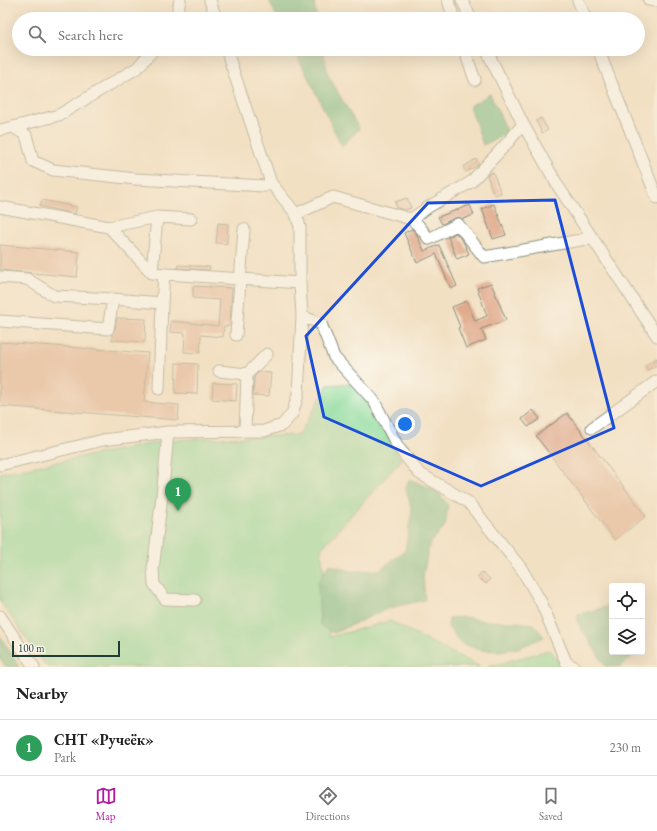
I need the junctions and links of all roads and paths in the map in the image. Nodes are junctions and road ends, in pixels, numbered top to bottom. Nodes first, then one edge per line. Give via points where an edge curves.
1 (180, 0) edge
2 (210, 0) edge
3 (448, 0) edge
4 (462, 0) edge
5 (578, 0) edge
6 (649, 0) edge
7 (657, 1) edge
8 (177, 12) edge
9 (214, 12) edge
10 (452, 12) edge
11 (468, 12) edge
12 (583, 12) edge
13 (148, 56) edge
14 (228, 56) edge
15 (466, 56) edge
16 (489, 56) edge
17 (601, 56) edge
18 (475, 80) dead end
19 (523, 124) junction
20 (13, 127) junction
21 (0, 130) edge
22 (271, 183) junction
23 (657, 198) edge
24 (0, 207) edge
25 (296, 214) junction
26 (157, 217) junction
27 (191, 219) dead end
28 (411, 219) junction
29 (109, 227) junction
30 (244, 229) dead end
31 (592, 238) junction
32 (152, 273) junction
33 (164, 274) junction
34 (0, 277) edge
35 (240, 279) junction
36 (300, 283) junction
37 (113, 299) junction
38 (162, 303) junction
39 (302, 316) junction
40 (0, 321) edge
41 (236, 335) dead end
42 (657, 336) edge
43 (267, 354) dead end
44 (219, 371) dead end
45 (247, 374) junction
46 (657, 381) edge
47 (159, 389) dead end
48 (592, 428) dead end
49 (245, 431) junction
50 (168, 432) junction
51 (0, 465) edge
52 (195, 600) dead end
53 (0, 616) edge
54 (34, 667) edge
55 (574, 667) edge

1 - 8 street
2 - 9 street
3 - 10 street
4 - 11 street
5 - 12 street
6 - 7 street
13 - 20 street via 138,68 59,115
14 - 22 street
15 - 18 street
16 - 19 street
17 - 23 street
19 - 28 street via 471,182
19 - 31 street via 558,186
20 - 21 street
20 - 22 street via 26,135 33,161 53,170 136,179 265,186
22 - 25 street
24 - 29 street
25 - 28 street via 333,197
25 - 36 street via 300,227
26 - 27 street
26 - 29 street
26 - 32 street
28 - 31 street via 429,239 458,224 484,257
29 - 32 street
30 - 35 street
31 - 42 street
32 - 33 street
33 - 35 street
33 - 38 street
34 - 37 street via 27,279 54,296
35 - 36 street
35 - 41 street
36 - 39 street
37 - 38 street
37 - 40 street via 108,329
38 - 47 street
39 - 49 street via 298,395 292,414 282,425 264,431
39 - 55 street via 321,324 334,357 374,401 398,447 419,473 468,502 521,568 541,602 566,662
43 - 45 street
44 - 45 street
45 - 49 street
46 - 48 street
49 - 50 street
50 - 51 street via 104,440
50 - 52 street via 153,569 154,584 165,599
53 - 54 street

